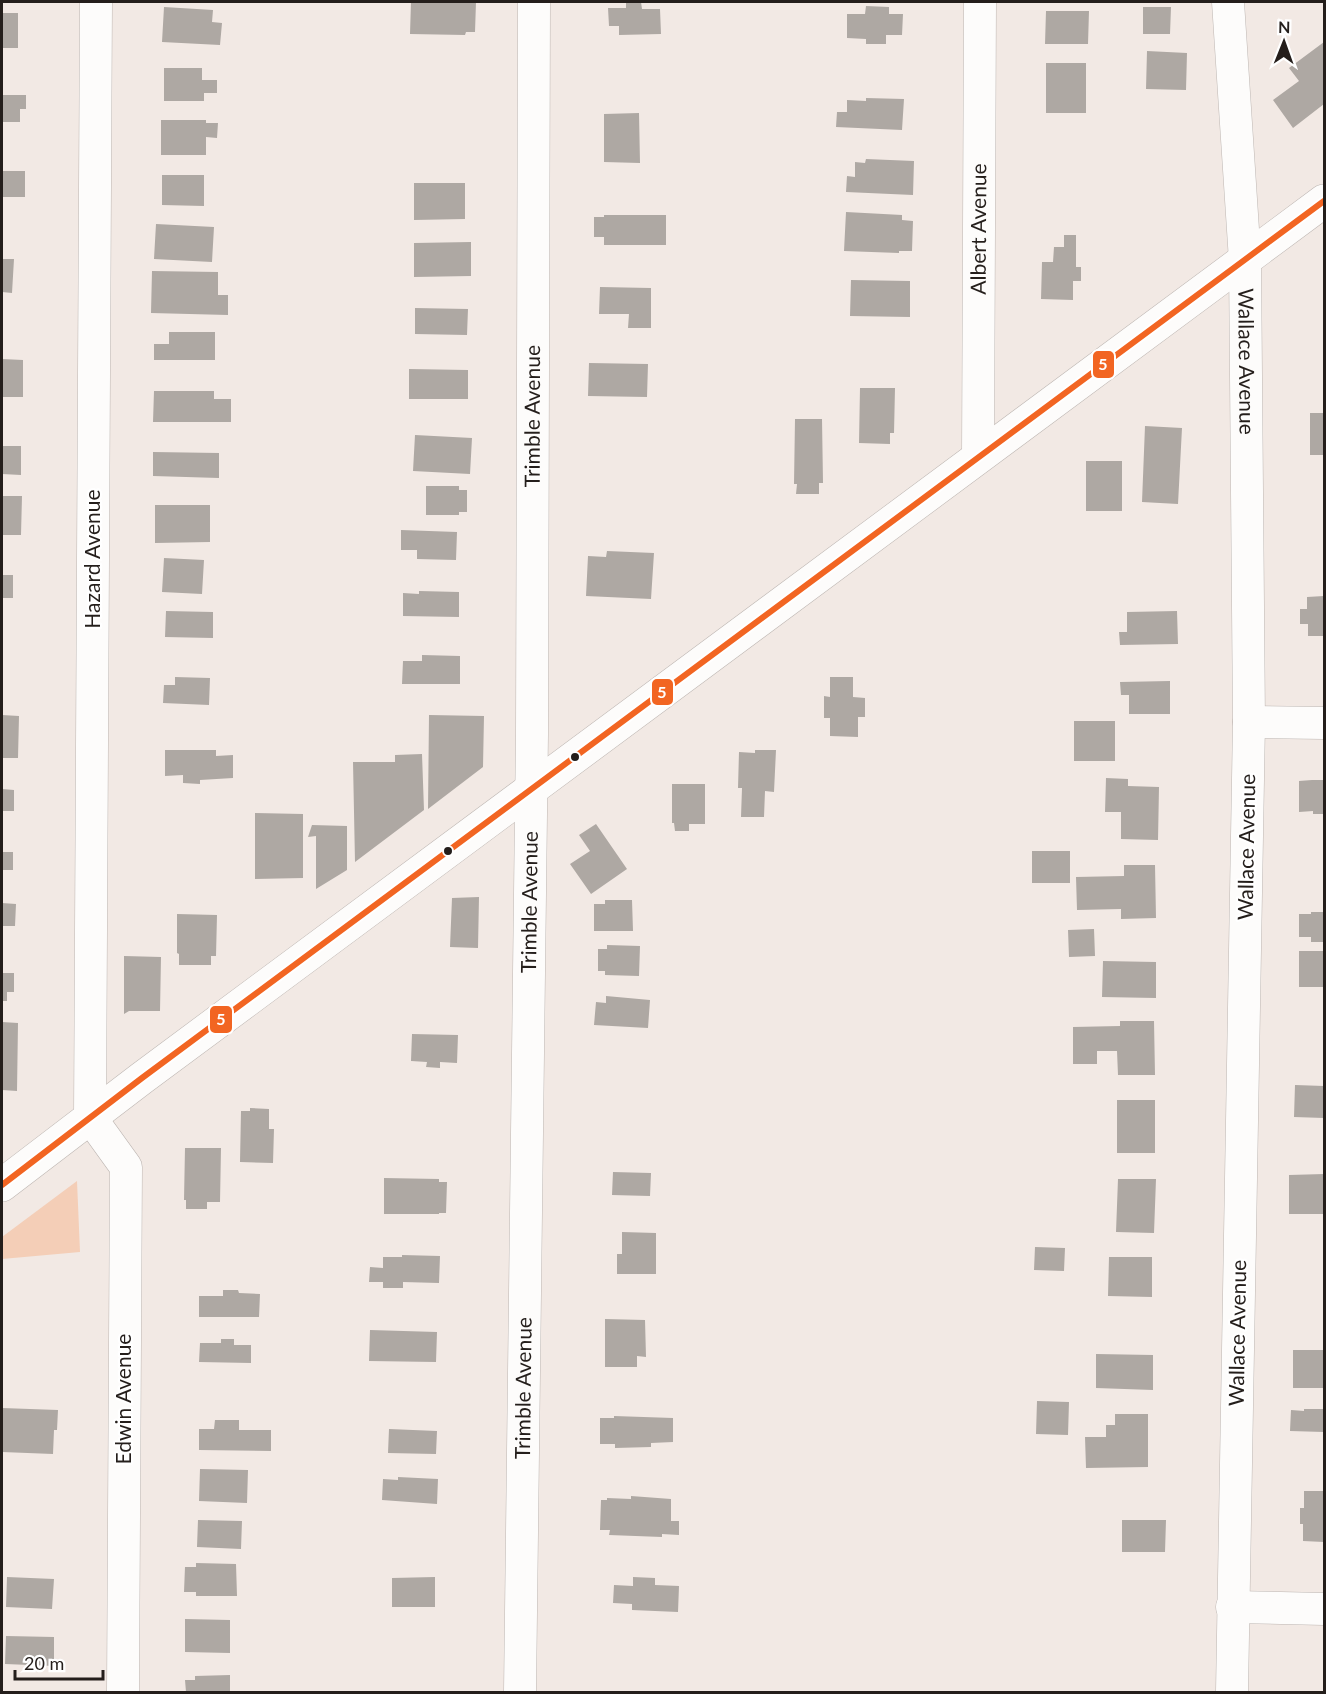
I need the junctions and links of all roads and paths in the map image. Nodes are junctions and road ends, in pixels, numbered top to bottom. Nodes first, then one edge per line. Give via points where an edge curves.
1 (96, 2) edge
2 (534, 2) edge
3 (980, 2) edge
4 (1228, 2) edge
5 (1324, 201) edge
6 (1245, 260) junction
7 (978, 457) junction
8 (1249, 722) junction
9 (1324, 723) edge
10 (530, 791) junction
11 (90, 1117) junction
12 (2, 1185) edge
13 (1232, 1607) junction
14 (1324, 1609) edge
15 (123, 1692) edge
16 (520, 1692) edge
17 (1232, 1692) edge

1 - 11 street, Hazard Avenue
2 - 10 street, Trimble Avenue
3 - 7 street, Albert Avenue
4 - 6 street, Wallace Avenue
5 - 6 street
6 - 7 street
6 - 8 street, Wallace Avenue
7 - 10 street
8 - 9 street
8 - 13 street, Wallace Avenue
10 - 11 street
10 - 16 street, Trimble Avenue
11 - 12 street
11 - 15 street, Edwin Avenue via 126,1167
13 - 14 street
13 - 17 street, Wallace Avenue

